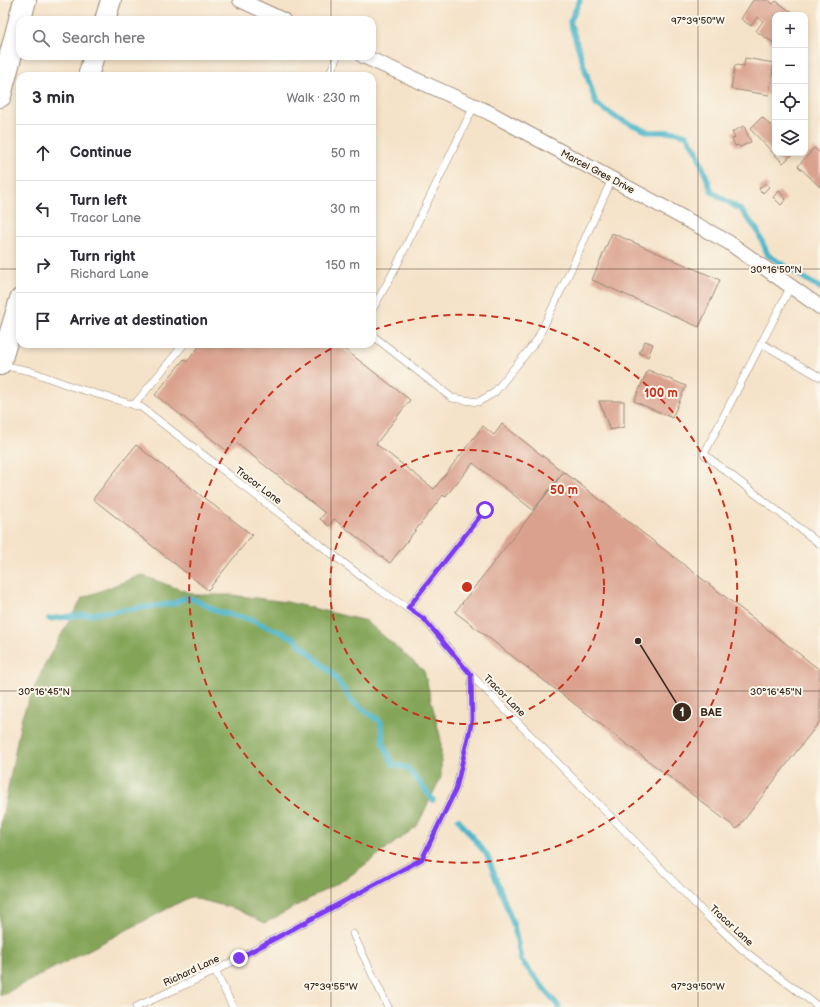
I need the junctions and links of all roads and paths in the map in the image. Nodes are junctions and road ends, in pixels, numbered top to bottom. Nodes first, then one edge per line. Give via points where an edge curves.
1 (25, 0) edge
2 (111, 0) edge
3 (240, 0) edge
4 (21, 16) edge
5 (106, 16) edge
6 (274, 16) edge
7 (16, 35) edge
8 (93, 60) edge
9 (335, 60) edge
10 (372, 60) edge
11 (89, 72) edge
12 (331, 72) edge
13 (0, 96) edge
14 (474, 106) junction
15 (612, 179) junction
16 (791, 286) junction
17 (376, 303) edge
18 (820, 307) edge
19 (16, 312) edge
20 (376, 338) edge
21 (761, 343) junction
22 (181, 348) edge
23 (0, 365) edge
24 (820, 377) edge
25 (134, 405) junction
26 (485, 510) dead end
27 (820, 544) edge
28 (408, 608) junction
29 (471, 675) junction
30 (352, 934) dead end
31 (215, 970) junction
32 (136, 1007) edge
33 (234, 1007) edge
34 (388, 1007) edge
35 (819, 1007) edge

1 - 4 highway
2 - 5 main road
3 - 6 street
7 - 13 highway
8 - 11 main road
9 - 12 lane
10 - 14 street, Marcel Gres Drive
14 - 15 street, Marcel Gres Drive
14 - 17 lane
15 - 16 street, Marcel Gres Drive via 728,242
15 - 20 lane via 537,340 494,394 478,402 452,398
16 - 18 street, Marcel Gres Drive
16 - 21 lane
19 - 23 main road
21 - 24 lane
21 - 27 lane via 704,454
22 - 25 lane
23 - 25 lane, Tracor Lane via 30,371
25 - 28 lane, Tracor Lane via 141,407 369,582
26 - 28 lane
28 - 29 lane, Tracor Lane via 424,619
29 - 31 lane, Richard Lane via 472,720 456,789 422,859
29 - 35 lane, Tracor Lane via 743,950
30 - 34 lane
31 - 32 lane, Richard Lane
31 - 33 lane

